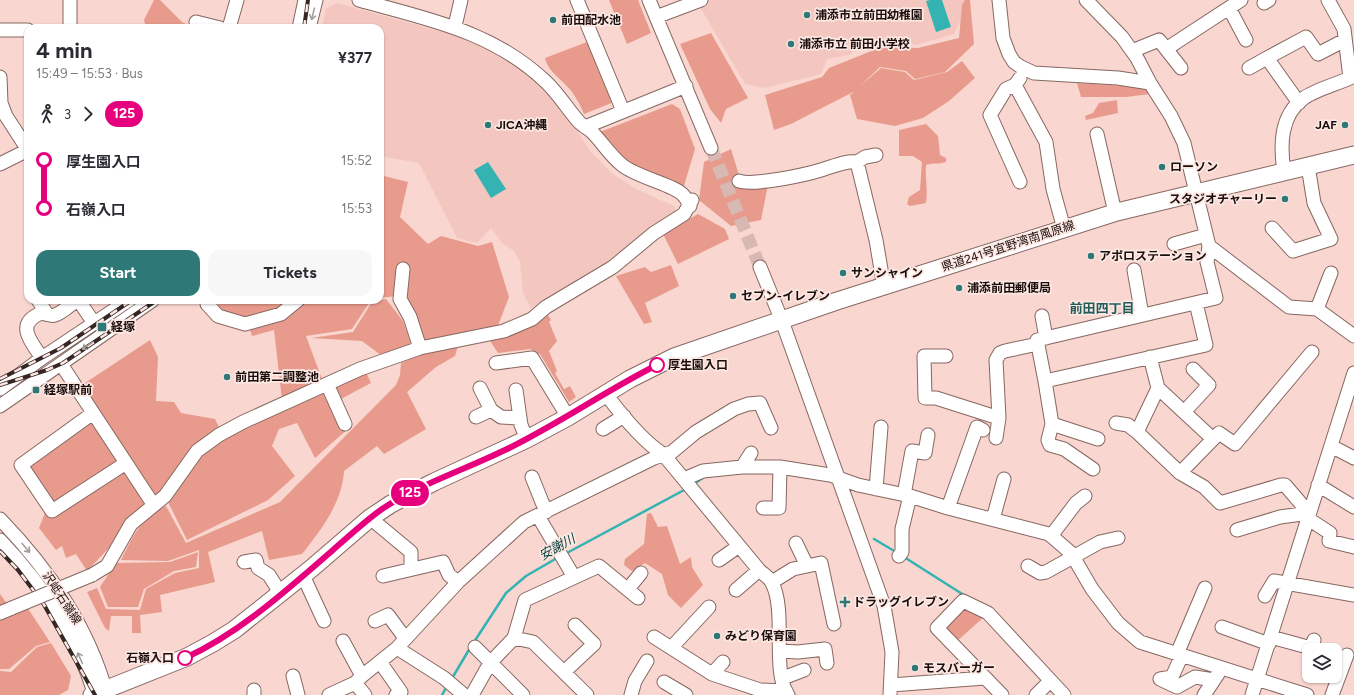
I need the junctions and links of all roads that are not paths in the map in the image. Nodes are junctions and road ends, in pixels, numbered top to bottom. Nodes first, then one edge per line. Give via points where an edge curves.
1 (70, 0) edge
2 (237, 0) edge
3 (305, 0) edge
4 (316, 0) edge
5 (359, 0) edge
6 (461, 0) edge
7 (577, 0) edge
8 (649, 0) edge
9 (701, 0) edge
10 (999, 0) edge
11 (1086, 0) edge
12 (1241, 0) edge
13 (1330, 1) edge
14 (396, 5) edge
15 (1229, 8) junction
16 (656, 17) junction
17 (196, 22) dead end
18 (70, 24) edge
19 (204, 24) edge
20 (230, 24) edge
21 (300, 24) edge
22 (310, 24) edge
23 (455, 26) junction
24 (0, 30) edge
25 (24, 30) edge
26 (1348, 32) edge
27 (1246, 40) dead end
28 (1166, 48) junction
29 (1132, 51) junction
30 (1267, 58) junction
31 (1181, 68) dead end
32 (1249, 68) dead end
33 (1026, 70) junction
34 (0, 77) edge
35 (1150, 82) junction
36 (1015, 85) junction
37 (686, 86) junction
38 (1299, 103) junction
39 (623, 111) junction
40 (3, 117) edge
41 (585, 127) junction
42 (1097, 134) dead end
43 (24, 145) edge
44 (711, 148) tunnel mouth
45 (24, 152) edge
46 (876, 155) dead end
47 (1354, 155) edge
48 (857, 162) junction
49 (0, 164) edge
50 (1308, 166) junction
51 (1284, 172) junction
52 (739, 181) dead end
53 (1020, 182) dead end
54 (1195, 192) junction
55 (1116, 212) junction
56 (1272, 228) dead end
57 (1064, 229) junction
58 (1207, 240) junction
59 (1174, 244) dead end
60 (760, 267) tunnel mouth
61 (403, 269) dead end
62 (1134, 270) dead end
63 (1331, 273) dead end
64 (884, 286) junction
65 (1196, 303) junction
66 (41, 304) edge
67 (72, 304) edge
68 (82, 304) edge
69 (122, 304) edge
70 (147, 304) edge
71 (207, 304) edge
72 (293, 304) edge
73 (1317, 309) junction
74 (47, 314) junction
75 (1042, 316) dead end
76 (1142, 316) junction
77 (782, 321) junction
78 (94, 323) junction
79 (1354, 336) edge
80 (1042, 341) junction
81 (420, 348) junction
82 (1312, 352) dead end
83 (946, 356) dead end
84 (1150, 357) junction
85 (42, 358) junction
86 (496, 363) dead end
87 (61, 364) junction
88 (1193, 369) dead end
89 (1354, 373) edge
90 (1045, 381) junction
91 (328, 384) junction
92 (480, 388) dead end
93 (1158, 388) junction
94 (0, 389) edge
95 (516, 390) dead end
96 (605, 393) junction
97 (0, 406) edge
98 (491, 410) junction
99 (1184, 412) junction
100 (93, 413) junction
101 (624, 416) junction
102 (476, 417) dead end
103 (568, 417) junction
104 (520, 418) junction
105 (999, 418) junction
106 (1116, 423) dead end
107 (345, 424) dead end
108 (1052, 424) junction
109 (882, 427) dead end
110 (603, 428) dead end
111 (771, 428) dead end
112 (983, 430) dead end
113 (1137, 432) junction
114 (928, 435) dead end
115 (996, 438) dead end
116 (527, 439) junction
117 (1098, 439) dead end
118 (1213, 439) junction
119 (1331, 446) junction
120 (752, 453) dead end
121 (663, 454) junction
122 (1354, 458) edge
123 (126, 463) junction
124 (742, 467) junction
125 (780, 467) junction
126 (1093, 469) dead end
127 (1180, 473) junction
128 (532, 477) dead end
129 (838, 478) junction
130 (1004, 479) dead end
131 (688, 484) junction
132 (1318, 485) junction
133 (876, 489) junction
134 (907, 495) junction
135 (1085, 496) dead end
136 (153, 504) junction
137 (1354, 507) edge
138 (763, 508) dead end
139 (948, 508) junction
140 (542, 514) junction
141 (1308, 515) junction
142 (370, 518) junction
143 (0, 519) edge
144 (993, 519) junction
145 (1237, 530) dead end
146 (1051, 536) junction
147 (1118, 538) dead end
148 (0, 540) edge
149 (796, 543) dead end
150 (739, 546) junction
151 (1354, 547) edge
152 (900, 554) dead end
153 (1073, 556) junction
154 (719, 560) dead end
155 (244, 562) dead end
156 (807, 566) junction
157 (1028, 566) dead end
158 (411, 569) junction
159 (759, 570) junction
160 (640, 573) dead end
161 (383, 576) dead end
162 (574, 577) junction
163 (306, 582) dead end
164 (458, 582) junction
165 (772, 582) junction
166 (1287, 585) junction
167 (1205, 588) dead end
168 (628, 589) junction
169 (736, 590) dead end
170 (281, 594) junction
171 (1354, 595) edge
172 (1265, 596) dead end
173 (638, 598) dead end
174 (709, 607) dead end
175 (6, 610) edge
176 (324, 621) dead end
177 (375, 621) dead end
178 (834, 624) dead end
179 (574, 625) dead end
180 (1222, 627) dead end
181 (654, 637) dead end
182 (514, 638) junction
183 (1270, 640) junction
184 (343, 641) dead end
185 (401, 643) junction
186 (1302, 645) edge
187 (475, 647) dead end
188 (671, 648) junction
189 (780, 651) junction
190 (1180, 655) junction
191 (647, 661) dead end
192 (380, 662) junction
193 (723, 662) dead end
194 (490, 663) junction
195 (827, 663) dead end
196 (1347, 664) dead end
197 (1223, 668) junction
198 (804, 670) dead end
199 (564, 672) junction
200 (712, 674) junction
201 (293, 676) dead end
202 (783, 678) junction
203 (986, 678) junction
204 (359, 679) junction
205 (1258, 679) junction
206 (1050, 680) junction
207 (1214, 680) junction
208 (664, 682) dead end
209 (890, 690) edge
210 (690, 693) edge
211 (782, 693) edge
212 (99, 694) edge
213 (298, 695) edge
214 (329, 695) edge
215 (365, 695) edge
216 (396, 695) edge
217 (464, 695) edge
218 (472, 695) edge
219 (523, 695) edge
220 (587, 695) edge
221 (631, 695) edge
222 (1002, 695) edge
223 (1036, 695) edge
224 (1064, 695) edge
225 (1204, 695) edge
226 (1252, 695) edge
227 (1307, 695) edge
228 (1332, 695) edge

1 - 18 street
2 - 20 street
3 - 21 street
4 -> 22 street
5 - 14 street
6 - 23 street
7 - 39 street
8 - 16 street
9 - 16 street
10 - 33 street via 1004,38 1009,54 1014,62
11 - 29 street
12 - 15 street
13 - 26 street
14 - 23 street
15 - 27 street
15 - 28 street
16 - 37 street
17 - 19 street
23 - 41 street via 499,46 524,63 556,91
24 - 25 street
26 - 30 street via 1318,54 1306,37
26 - 38 street via 1350,78 1304,97
28 - 29 street via 1159,40
28 - 31 street
29 - 35 street
30 - 32 street
30 - 38 street
33 - 35 street via 1034,73
33 - 36 street
34 - 40 street
35 - 54 street via 1171,116 1184,144
36 - 53 street via 1006,89 990,115
36 - 57 street via 1046,142 1053,189
37 - 39 street
37 - 44 street
38 - 51 street via 1289,113 1285,122 1282,156
39 - 41 street
40 - 43 street
41 - 81 street via 592,131 624,167 678,190 691,203 684,214 654,233 613,267 546,307 532,319 504,331
42 - 55 street
45 - 49 street
46 - 48 street
47 - 50 main road, 県道241号宜野湾南風原線
48 - 52 street via 774,179 744,183
48 - 64 street
50 - 51 main road, 県道241号宜野湾南風原線
50 - 56 street via 1314,203 1331,239 1294,251
51 - 54 main road, 県道241号宜野湾南風原線
54 - 55 main road, 県道241号宜野湾南風原線
54 - 58 street
55 - 57 main road, 県道241号宜野湾南風原線
57 - 64 main road, 県道241号宜野湾南風原線
58 - 59 street
58 - 65 street via 1207,262 1216,298
58 - 73 street via 1289,307
60 - 77 street
61 - 81 street via 400,299 410,318
62 - 76 street
63 - 73 street
64 - 77 main road, 県道241号宜野湾南風原線
65 - 76 street
65 - 84 street via 1206,345
66 - 74 street
67 - 74 street via 55,315
68 - 78 street
69 - 78 street
70 -> 87 street
71 - 72 street via 218,316 245,324 281,314
73 - 79 street
74 - 85 street via 39,314 27,326 27,336
75 - 80 street
76 - 80 street
77 - 96 main road, 県道241号宜野湾南風原線 via 680,355
77 - 129 street
78 - 85 street
80 - 90 street
80 - 105 street via 1005,351 996,360
81 - 91 street via 360,369
82 - 118 street via 1235,444 1219,432
83 - 105 street via 924,356 925,398 936,398
84 - 90 street
84 - 93 street
85 - 94 street
86 - 103 street via 532,358
87 - 97 street
87 - 100 street
88 - 99 street via 1209,385
89 - 119 street
90 - 108 street
91 - 107 street
91 - 136 street via 219,435 197,452 165,496
92 - 98 street
93 - 99 street
93 - 113 street
95 - 104 street
96 - 101 street
96 - 103 main road, 県道241号宜野湾南風原線
98 - 102 street
98 - 104 street via 501,417
99 - 118 street
100 - 123 street
100 - 123 street via 21,465 47,505 52,511
101 - 110 street
101 - 121 street via 656,450
103 - 116 main road, 県道241号宜野湾南風原線
104 - 116 street
105 - 115 street
106 - 113 street via 1128,425
108 - 117 street
108 - 126 street via 1048,440 1050,445 1064,449
109 - 133 street
111 - 121 street via 760,403 748,404 734,409 696,432 672,452
112 - 139 street via 977,427
113 - 127 street
114 - 134 street via 925,453 912,451
116 - 142 main road, 県道241号宜野湾南風原線 via 415,490
118 - 127 street
119 - 122 street
119 - 132 street
120 - 124 street
121 - 131 street
121 - 140 street
123 - 136 street
124 - 125 street
124 - 131 street via 703,471
125 - 129 street
125 - 138 street via 779,508
127 - 141 street via 1204,487 1220,503 1285,485
128 - 140 street
129 - 133 street
129 - 209 street via 884,606 892,652
130 - 144 street
131 - 150 street
132 - 137 street
132 - 141 street
133 - 134 street
134 - 139 street
134 - 152 street
135 - 146 street via 1076,503
136 - 175 street, bridge via 131,524 106,566 92,575
139 - 144 street
140 - 162 street
140 - 164 street via 524,522
141 - 145 street via 1280,517
141 - 151 street via 1330,533 1330,540
141 - 166 street
142 - 158 street via 411,552
142 - 170 main road, 県道241号宜野湾南風原線
143 -> 212 street, 沢岻石嶺線 via 36,558 70,607 82,629
144 - 146 street
146 - 153 street
147 - 153 street via 1100,542
212 -> 148 street via 51,604 22,564
149 - 156 street
150 - 154 street
150 - 159 street
153 - 157 street via 1046,572 1040,573
153 - 190 street via 1092,589 1118,623 1140,642
155 - 170 street via 256,560 258,568 269,575
156 - 165 street via 793,569
156 - 178 street via 821,563
158 - 161 street
158 - 164 street via 443,562 449,575
159 - 165 street
159 - 169 street
160 - 168 street
162 - 168 street via 599,566
162 - 182 street via 525,600
163 - 176 street
164 - 185 street
165 - 189 street via 778,603
166 - 171 street
166 - 172 street via 1274,581
166 - 183 street
167 - 190 street
168 - 173 street
170 - 212 main road, 県道241号宜野湾南風原線 via 213,643 187,657
174 - 188 street
177 - 185 street via 388,615
179 - 199 street via 594,644
180 - 183 street
181 - 188 street
182 - 194 street
182 - 199 street via 533,642
183 - 186 street
183 - 205 street
184 - 204 street
185 - 192 street
185 - 217 street
187 - 194 street
188 - 200 street
189 - 195 street via 825,649
189 - 202 street
190 - 197 street
190 - 207 street via 1172,677 1160,679 1177,687 1195,676
191 - 221 street via 634,681
192 - 204 street
192 - 216 street via 401,692
193 - 200 street
194 - 218 street
194 - 219 street
196 - 228 street
197 - 205 street
197 - 207 street
198 - 202 street
199 - 220 street
200 - 211 street via 760,690
201 - 213 street
202 - 211 street
203 - 206 street via 937,628 963,601 988,613
203 - 209 street
203 - 222 street
204 - 214 street
204 - 215 street
205 - 226 street
205 - 227 street
206 - 223 street
206 - 224 street
207 - 225 street
208 - 210 street

